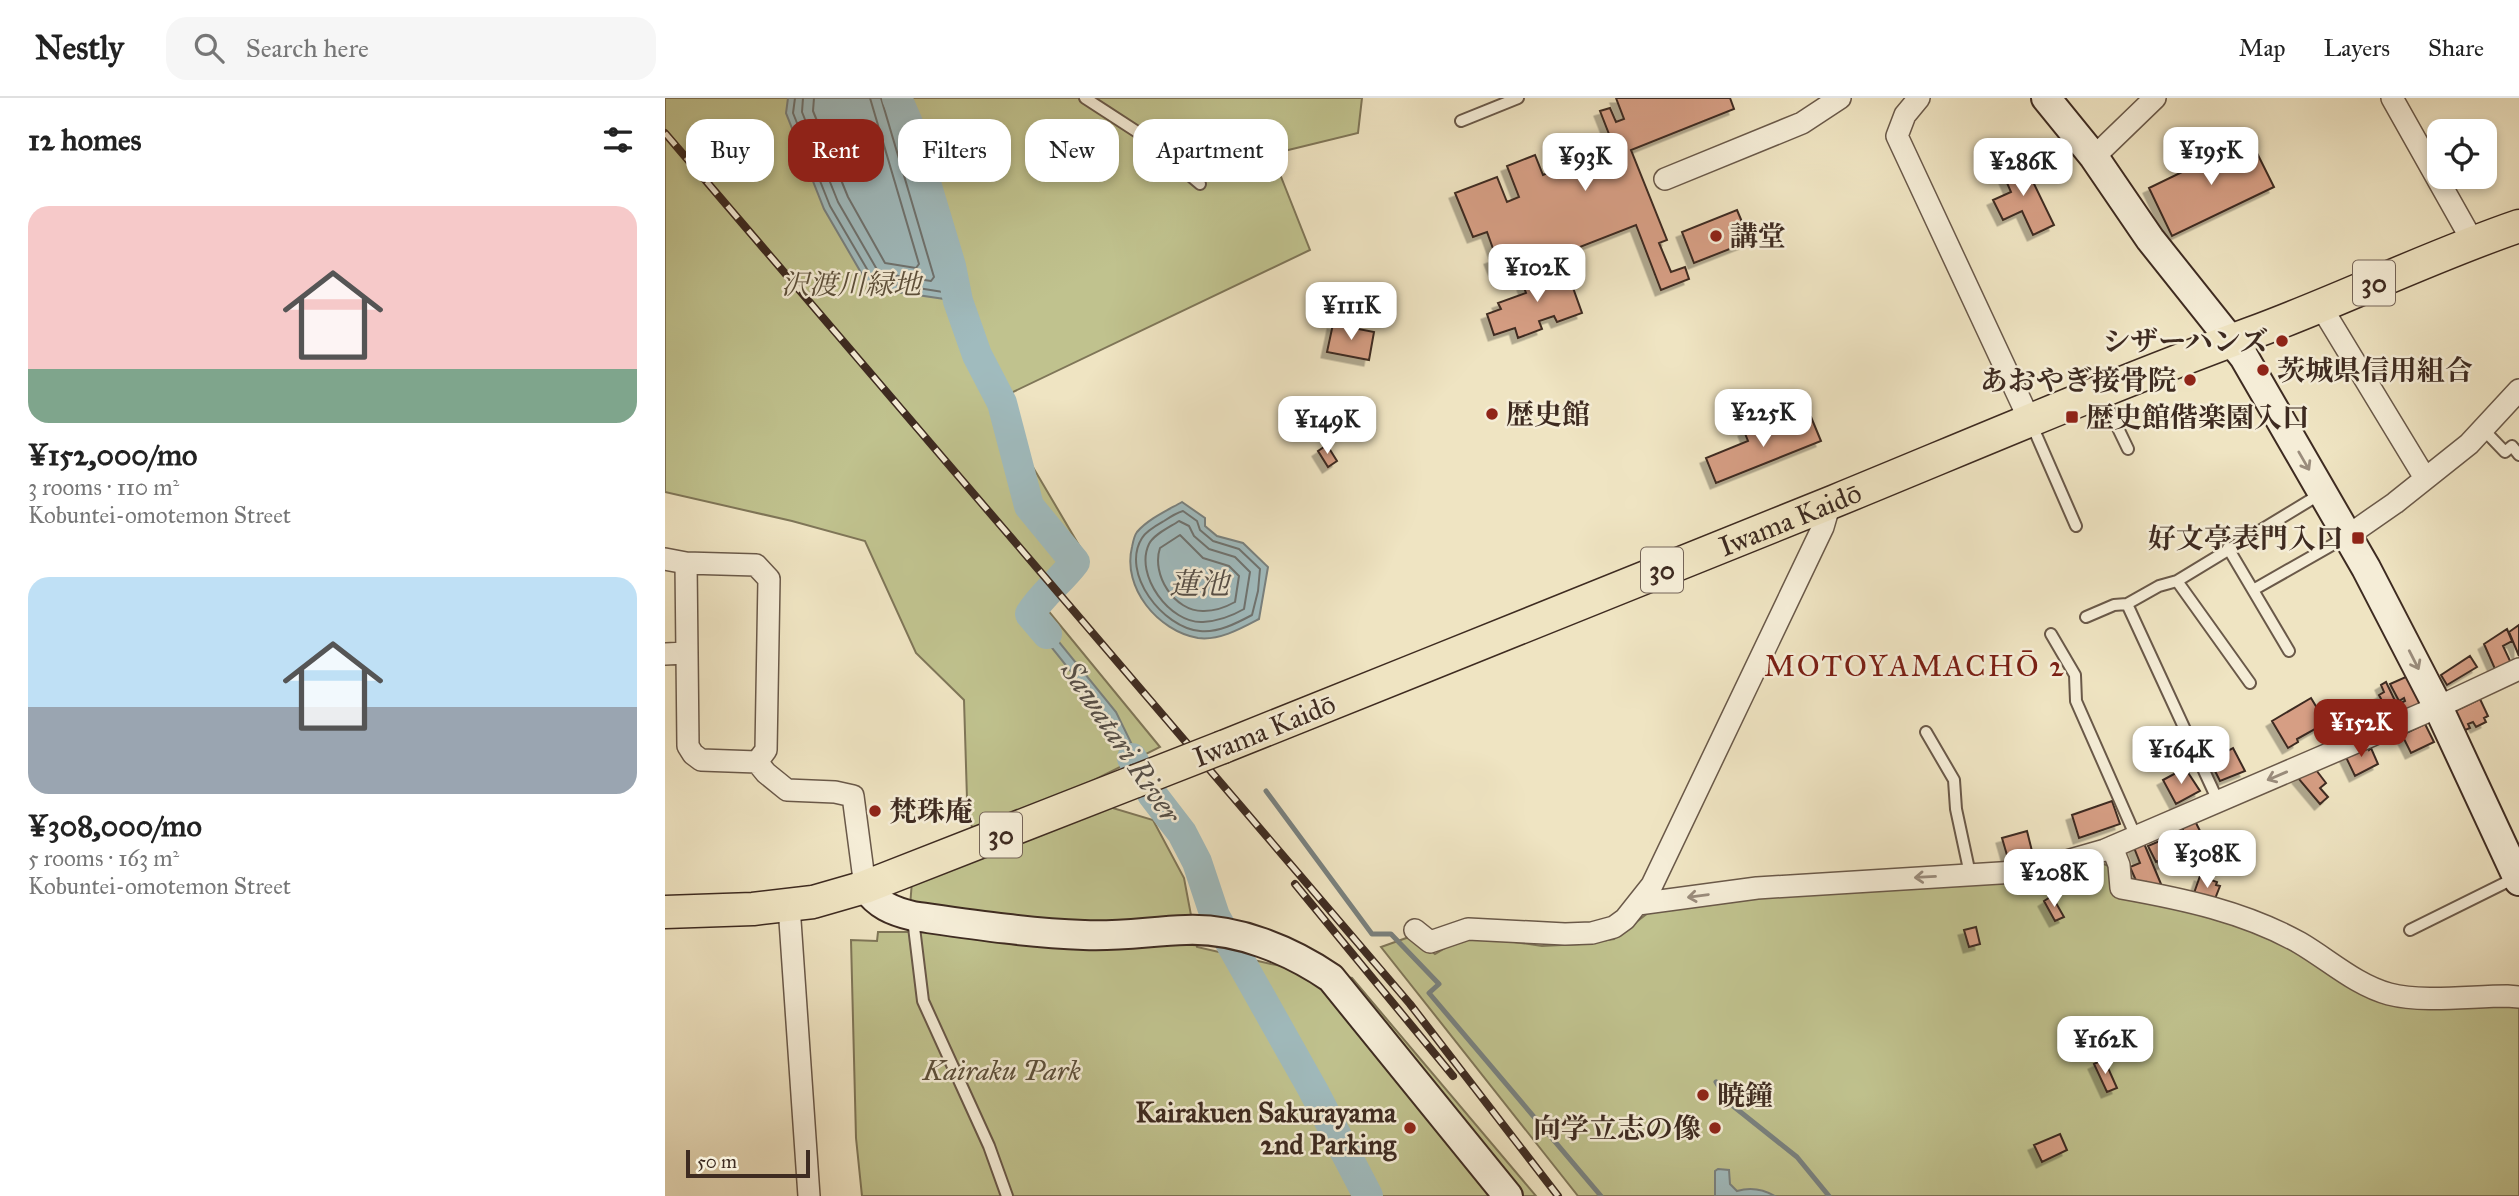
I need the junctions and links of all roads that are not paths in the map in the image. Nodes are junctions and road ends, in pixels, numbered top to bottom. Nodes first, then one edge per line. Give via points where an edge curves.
1 (1085, 98) edge
2 (1518, 98) edge
3 (1840, 98) edge
4 (1919, 98) edge
5 (2046, 98) edge
6 (2155, 98) edge
7 (2392, 98) edge
8 (1461, 121) dead end
9 (2094, 157) junction
10 (1665, 179) dead end
11 (1200, 184) dead end
12 (2519, 226) edge
13 (2473, 242) junction
14 (2320, 305) junction
15 (2229, 341) junction
16 (2519, 390) edge
17 (2100, 391) junction
18 (2030, 421) junction
19 (2482, 428) junction
20 (2128, 449) dead end
21 (2519, 456) edge
22 (2425, 478) junction
23 (2322, 493) junction
24 (1831, 503) junction
25 (2076, 526) dead end
26 (2349, 535) junction
27 (2228, 548) junction
28 (665, 559) edge
29 (687, 563) junction
30 (2177, 581) junction
31 (2253, 590) junction
32 (2127, 604) junction
33 (2087, 617) dead end
34 (2052, 634) dead end
35 (2289, 651) dead end
36 (687, 653) junction
37 (665, 654) edge
38 (2519, 669) edge
39 (2250, 683) dead end
40 (2438, 707) junction
41 (1926, 732) dead end
42 (757, 762) junction
43 (2218, 801) junction
44 (2136, 837) junction
45 (2112, 847) junction
46 (1970, 874) junction
47 (2518, 879) edge
48 (865, 887) junction
49 (1638, 904) junction
50 (789, 906) junction
51 (665, 912) edge
52 (913, 916) junction
53 (1415, 930) dead end
54 (2410, 930) dead end
55 (2519, 997) edge
56 (809, 1196) edge
57 (1007, 1196) edge
58 (1508, 1196) edge

1 - 11 lane via 1142,135
2 - 8 lane
3 - 10 street via 1802,123
4 - 18 street via 1905,115 1897,136
5 - 9 street
6 - 9 street
7 - 13 street
9 - 15 street
12 - 13 main road, Iwama Kaidō / 30
13 - 14 main road, Iwama Kaidō / 30
14 - 15 main road, Iwama Kaidō / 30
14 - 22 street
15 - 17 main road, Iwama Kaidō / 30
15 -> 23 street via 2244,357
16 - 19 street
17 - 18 main road, Iwama Kaidō / 30
17 - 20 lane
18 - 24 main road, Iwama Kaidō / 30
18 - 25 lane
19 - 21 lane via 2505,452 2512,446
19 - 22 street
22 - 26 street
23 - 26 street
23 - 27 lane
24 - 48 main road, Iwama Kaidō / 30, bridge
24 - 49 street via 1652,885
26 - 31 lane
26 -> 40 street
27 - 30 lane
27 - 31 lane
28 - 29 street
29 - 36 street
29 - 42 street via 756,565 769,579 766,750
30 - 32 lane
30 - 39 lane
31 - 35 lane
32 - 33 lane
32 - 43 lane
34 - 44 lane via 2075,676 2076,701
36 - 37 street
36 - 42 street via 688,746 692,754 701,760
38 - 40 street
40 -> 43 street
40 - 47 street
41 - 46 lane via 1954,780
42 - 48 street via 787,790 853,796
43 - 44 street
44 - 45 street
45 - 46 street via 2032,871
45 - 55 street via 2121,888 2180,898 2248,919 2389,994
46 -> 49 street via 1757,888
47 - 54 lane
48 - 50 main road, 30
48 - 52 street via 890,911
49 - 53 street via 1614,927 1592,933 1468,929 1430,942
50 - 51 main road, 30
50 - 56 street
52 - 57 lane via 923,1001
52 - 58 street via 1060,934 1188,930 1226,934 1295,956 1331,978

